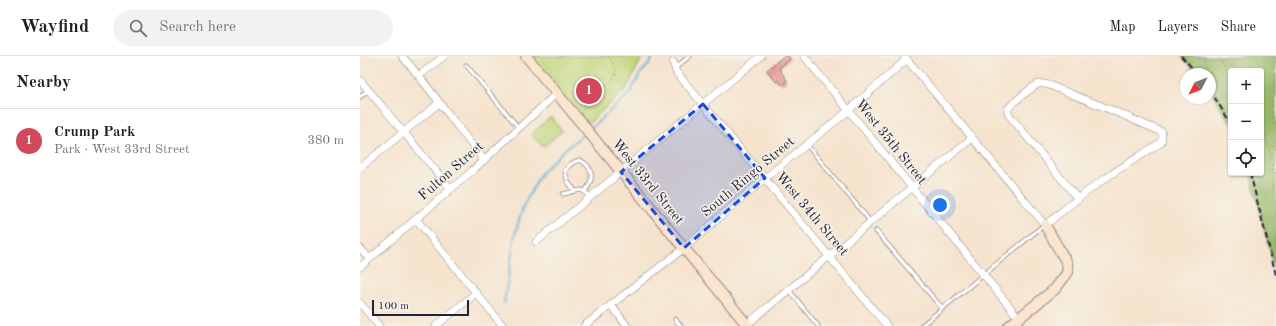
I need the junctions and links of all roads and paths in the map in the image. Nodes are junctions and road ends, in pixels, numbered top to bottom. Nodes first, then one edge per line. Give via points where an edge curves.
1 (402, 56) edge
2 (444, 56) edge
3 (526, 56) edge
4 (608, 56) edge
5 (690, 56) edge
6 (761, 56) edge
7 (804, 56) edge
8 (1218, 56) edge
9 (905, 58) edge
10 (674, 65) joint
11 (466, 66) dead end
12 (1228, 73) edge
13 (419, 76) junction
14 (360, 80) edge
15 (368, 90) junction
16 (557, 93) junction
17 (360, 97) edge
18 (439, 103) junction
19 (703, 104) junction
20 (849, 110) junction
21 (580, 112) dead end
22 (518, 127) junction
23 (1264, 132) edge
24 (403, 133) junction
25 (972, 138) junction
26 (806, 144) junction
27 (1268, 144) junction
28 (1276, 149) edge
29 (484, 160) junction
30 (360, 168) edge
31 (621, 172) junction
32 (1276, 174) edge
33 (765, 178) junction
34 (912, 187) junction
35 (451, 189) junction
36 (575, 191) junction
37 (585, 191) junction
38 (563, 194) dead end
39 (591, 196) junction
40 (1078, 199) junction
41 (416, 219) junction
42 (870, 221) junction
43 (1045, 224) junction
44 (876, 231) dead end
45 (536, 242) dead end
46 (360, 248) edge
47 (684, 248) junction
48 (829, 256) junction
49 (369, 258) junction
50 (360, 266) edge
51 (984, 275) junction
52 (789, 290) junction
53 (476, 293) junction
54 (360, 303) edge
55 (611, 306) junction
56 (942, 308) junction
57 (1019, 318) junction
58 (675, 319) dead end
59 (379, 326) edge
60 (436, 326) edge
61 (503, 326) edge
62 (584, 326) edge
63 (627, 326) edge
64 (681, 326) edge
65 (747, 326) edge
66 (818, 326) edge
67 (887, 326) edge
68 (921, 326) edge
69 (1009, 326) edge

1 - 13 street
2 - 13 street
3 - 16 street, West 33rd Street
4 - 21 path via 615,69 615,76
5 - 10 lane
6 - 19 street
7 - 20 street, West 35th Street
8 - 12 path
9 - 20 street, South Ringo Street
9 - 25 street
10 - 19 street, West 34th Street
11 - 22 lane
13 - 18 street
14 - 15 street
15 - 17 lane
15 - 24 street
16 - 22 street, Fulton Street
16 - 31 street, West 33rd Street
18 - 24 street
18 - 29 street
19 - 31 street
19 - 33 street, West 34th Street
20 - 26 street, South Ringo Street
20 - 34 street, West 35th Street
22 - 29 street, Fulton Street
23 - 27 path
24 - 30 street
24 - 35 street
25 - 34 street
25 - 43 street
26 - 33 street, South Ringo Street
26 - 42 lane
27 - 28 path
27 - 32 path
29 - 35 street, Fulton Street
31 - 39 street
31 - 47 street, West 33rd Street
33 - 47 street, South Ringo Street
33 - 48 street, West 34th Street
34 - 42 street
34 - 51 street, West 35th Street
35 - 41 street, Fulton Street
36 - 37 lane
36 - 37 lane via 568,182 565,171 575,160 580,160 586,165 592,176 591,184
36 - 38 lane
37 - 39 lane
39 - 45 street
40 - 40 street via 1009,115 1008,108 1036,85 1049,85 1162,132 1160,144
40 - 43 street
41 - 49 street, Fulton Street
41 - 53 street
42 - 48 street
43 - 51 lane
43 - 57 street via 1067,263 1068,272 1056,289
44 - 56 lane
46 - 49 street
47 - 55 street, South Ringo Street
47 - 65 street, West 33rd Street
48 - 52 street
48 - 67 street, West 34th Street
49 - 50 street, Fulton Street
51 - 56 lane
51 - 57 street, West 35th Street
52 - 65 street
52 - 66 lane
53 - 60 street
53 - 61 street
54 - 59 street
55 - 62 street, South Ringo Street
55 - 63 street
56 - 68 lane
57 - 69 street
58 - 64 lane

